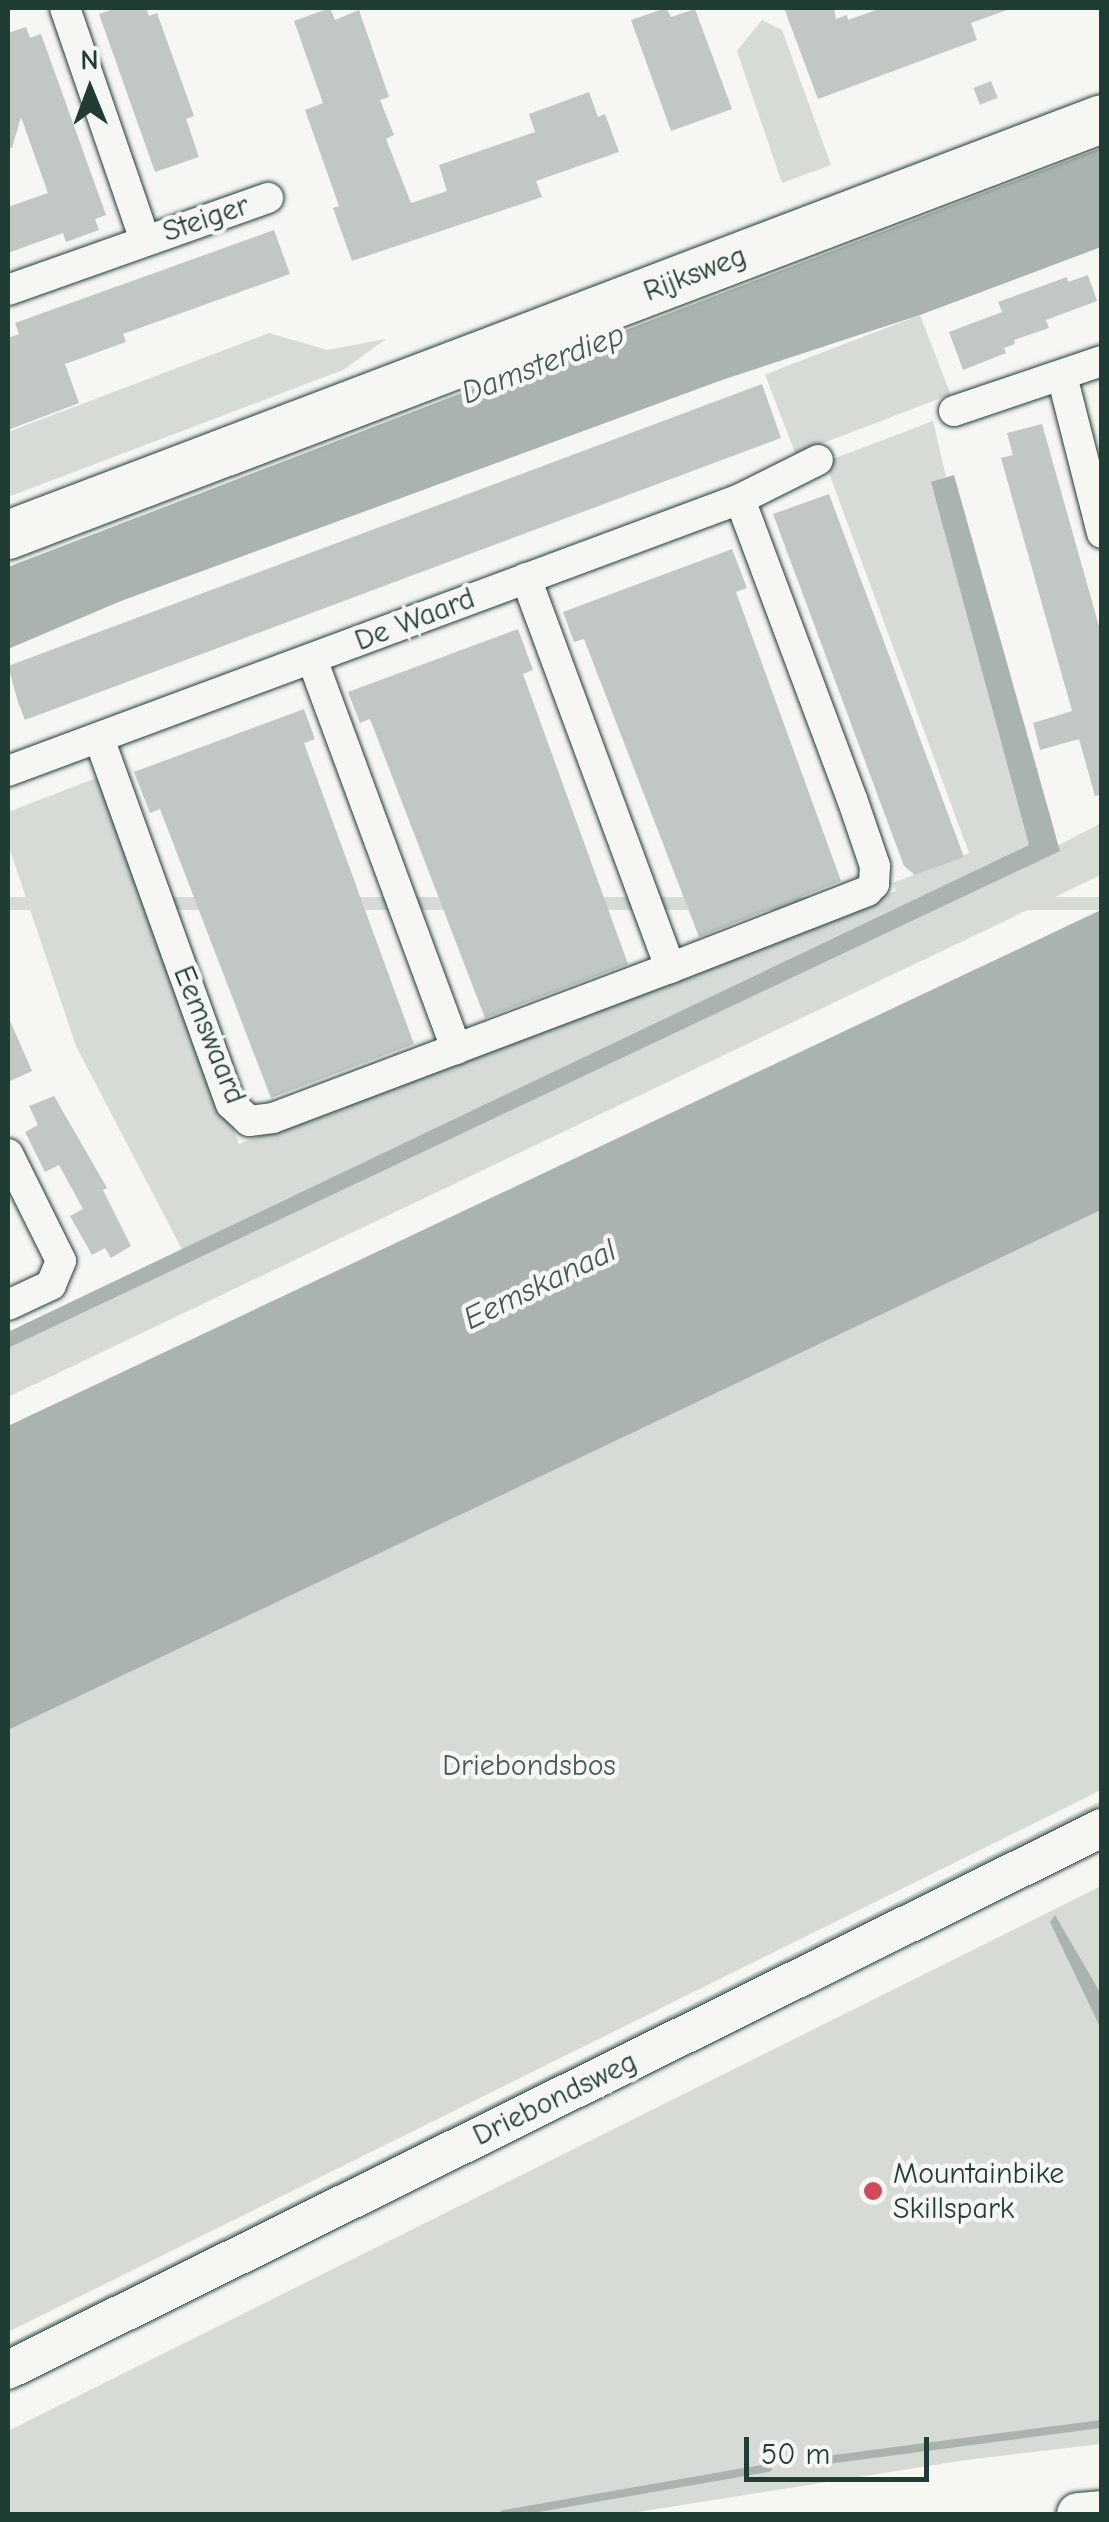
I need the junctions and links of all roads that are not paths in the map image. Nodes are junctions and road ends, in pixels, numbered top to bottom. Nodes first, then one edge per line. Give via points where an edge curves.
1 (65, 8) edge
2 (1102, 119) edge
3 (268, 198) dead end
4 (144, 240) junction
5 (8, 290) edge
6 (1102, 361) edge
7 (1062, 376) junction
8 (954, 411) dead end
9 (818, 460) dead end
10 (740, 499) junction
11 (1102, 534) edge
12 (8, 535) edge
13 (526, 578) junction
14 (312, 658) junction
15 (99, 738) junction
16 (8, 772) edge
17 (670, 968) junction
18 (456, 1049) junction
19 (8, 1154) edge
20 (8, 1306) edge
21 (1102, 1828) edge
22 (8, 2370) edge
23 (1102, 2512) edge
24 (1078, 2514) edge

1 - 4 street, Steiger
2 - 12 main road, Rijksweg
3 - 4 street, Steiger
4 - 5 street, Steiger
6 - 7 street
7 - 8 street
7 - 11 street
9 - 10 street, De Waard
10 - 13 street, De Waard
10 - 17 street, Eemswaard via 876,875 867,891
13 - 14 street, De Waard
13 - 17 street
14 - 15 street, De Waard
14 - 18 street
15 - 16 street, De Waard
15 - 18 street, Eemswaard via 239,1115 248,1121 273,1118
17 - 18 street, Eemswaard
19 - 20 street via 61,1260 51,1286
21 - 22 street, Driebondsweg
23 - 24 main road

